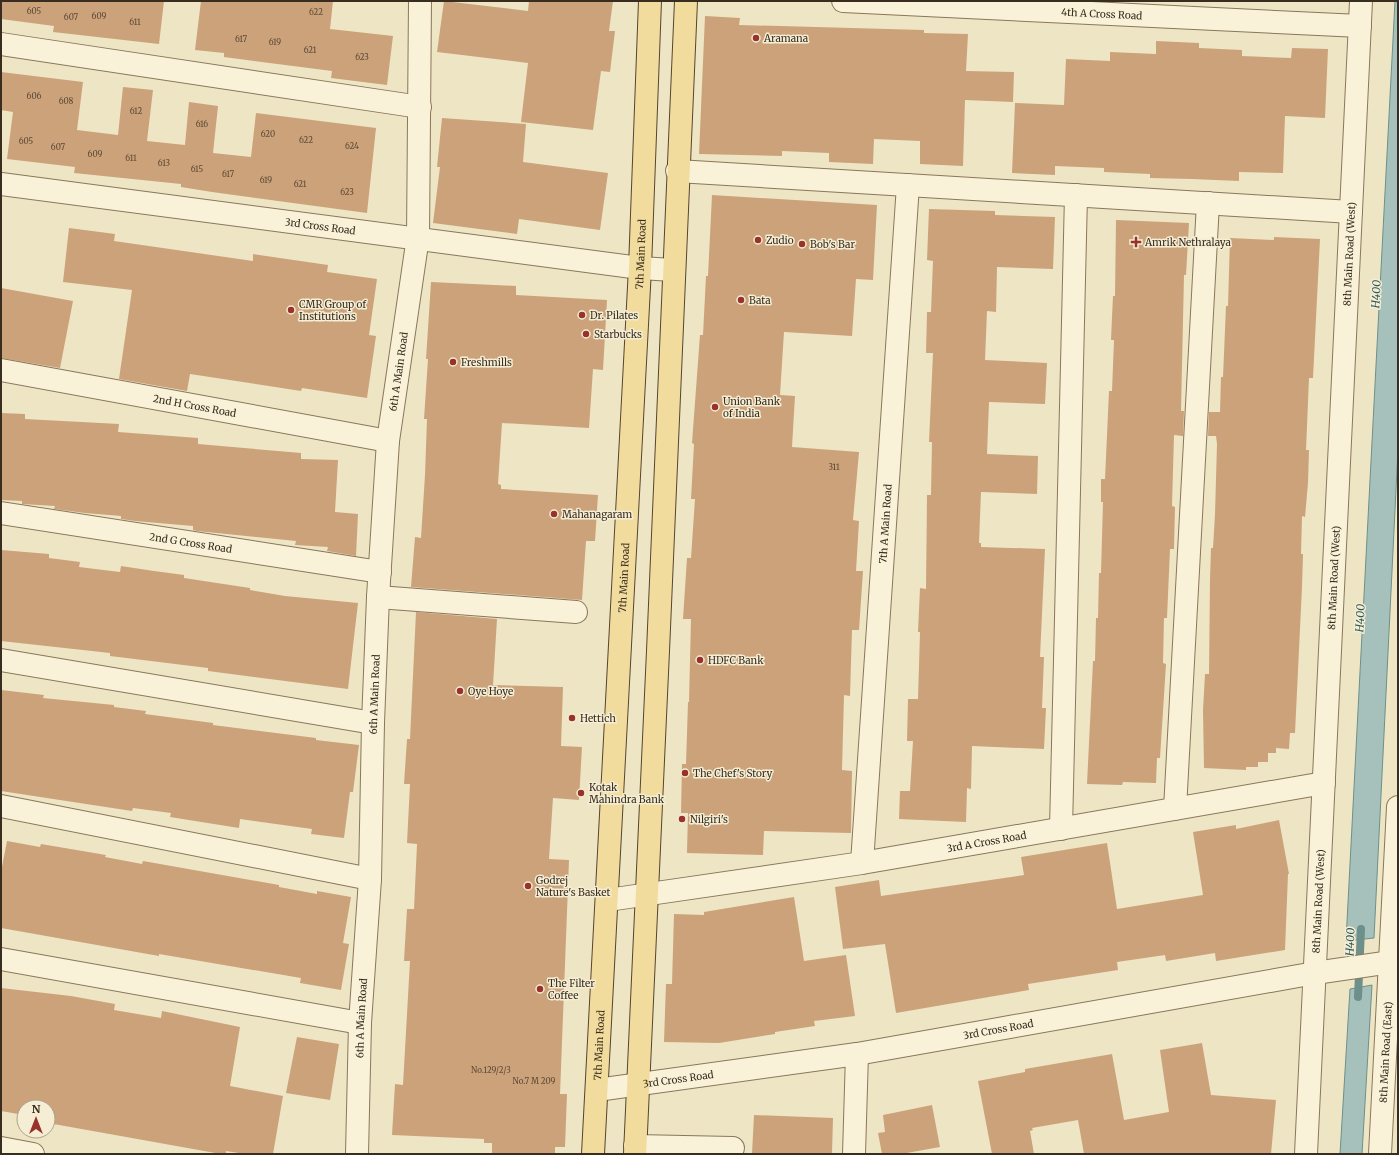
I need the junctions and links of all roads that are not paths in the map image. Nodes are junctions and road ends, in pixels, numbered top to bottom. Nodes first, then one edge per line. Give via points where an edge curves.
1 (420, 1) edge
2 (650, 1) edge
3 (686, 1) edge
4 (843, 1) edge
5 (1362, 1) edge
6 (1360, 26) junction
7 (1, 44) edge
8 (420, 107) junction
9 (677, 171) junction
10 (1, 184) edge
11 (908, 185) junction
12 (1076, 195) junction
13 (1208, 203) junction
14 (1351, 212) junction
15 (418, 237) junction
16 (640, 268) junction
17 (673, 270) junction
18 (1, 370) edge
19 (388, 440) junction
20 (1, 513) edge
21 (380, 572) junction
22 (378, 597) junction
23 (576, 612) dead end
24 (1, 660) edge
25 (373, 723) junction
26 (1324, 783) junction
27 (1, 806) edge
28 (1398, 807) edge
29 (1175, 809) junction
30 (1060, 829) junction
31 (862, 863) junction
32 (370, 879) junction
33 (647, 894) junction
34 (608, 900) junction
35 (1, 959) edge
36 (1389, 962) edge
37 (1315, 973) junction
38 (360, 1023) junction
39 (857, 1054) junction
40 (639, 1085) junction
41 (597, 1090) junction
42 (1, 1148) edge
43 (733, 1148) dead end
44 (635, 1150) edge
45 (1386, 1150) edge
46 (33, 1154) edge
47 (357, 1154) edge
48 (594, 1154) edge
49 (854, 1154) edge
50 (1306, 1154) edge

1 - 8 street, 6th A Main Road
2 - 16 main road, 7th Main Road
3 - 9 main road
4 - 6 street, 4th A Cross Road
5 - 6 street, 8th Main Road (West)
6 - 14 street, 8th Main Road (West)
7 - 8 street
8 - 15 street, 6th A Main Road
9 - 11 street
9 - 17 main road
10 - 15 street, 3rd Cross Road
11 - 12 street
11 - 31 street, 7th A Main Road
12 - 13 street
12 - 30 street
13 - 14 street
13 - 29 street
14 - 26 street, 8th Main Road (West)
15 - 16 street, 3rd Cross Road
15 - 19 street, 6th A Main Road
16 - 17 street, 3rd Cross Road
16 - 34 main road, 7th Main Road
17 - 33 main road
18 - 19 street, 2nd H Cross Road
19 - 21 street, 6th A Main Road
20 - 21 street, 2nd G Cross Road
21 - 22 street, 6th A Main Road
22 - 23 street
22 - 25 street, 6th A Main Road
24 - 25 street
25 - 32 street, 6th A Main Road
26 - 29 street, 3rd A Cross Road
26 - 37 street, 8th Main Road (West)
27 - 32 street
28 - 36 street, 8th Main Road (East)
29 - 30 street, 3rd A Cross Road
30 - 31 street, 3rd A Cross Road
31 - 33 street, 3rd A Cross Road
32 - 38 street, 6th A Main Road
33 - 34 street, 3rd A Cross Road
33 - 40 main road
34 - 41 main road, 7th Main Road
35 - 38 street
36 - 37 street, 3rd Cross Road
36 - 45 street, 8th Main Road (East)
37 - 39 street, 3rd Cross Road
37 - 50 street, 8th Main Road (West)
38 - 47 street, 6th A Main Road
39 - 40 street, 3rd Cross Road
39 - 49 street
40 - 41 street, 3rd Cross Road
40 - 44 main road
41 - 48 main road, 7th Main Road
42 - 46 street
43 - 44 street

